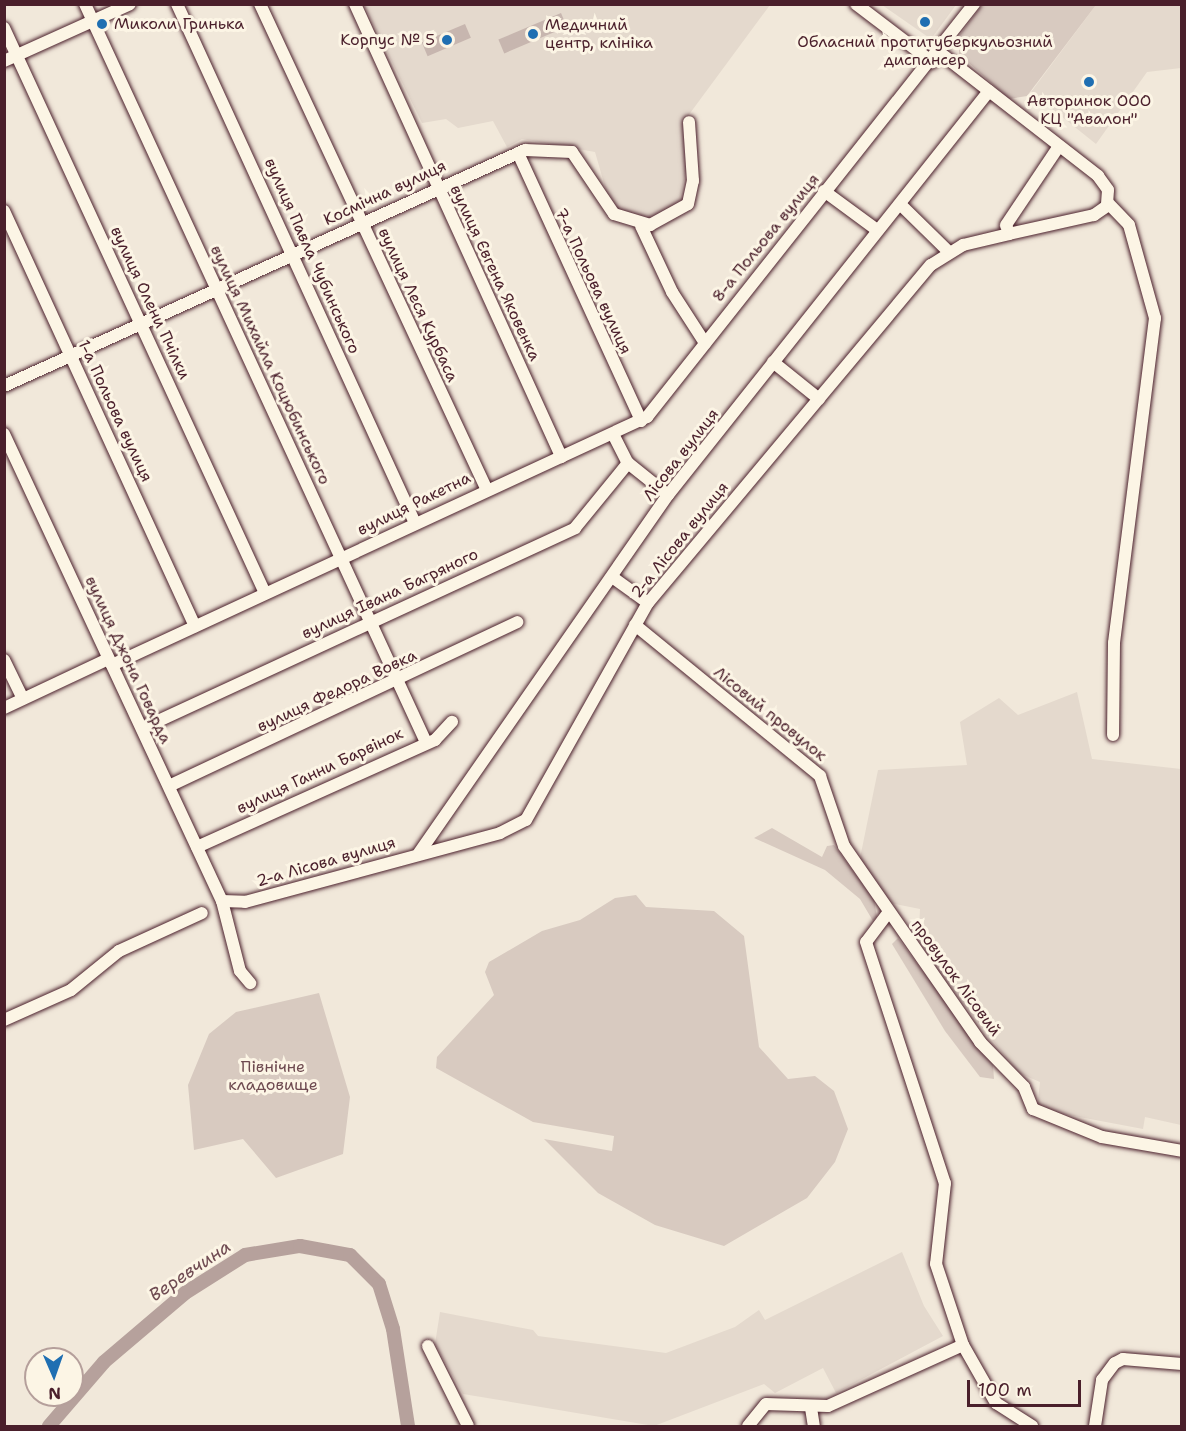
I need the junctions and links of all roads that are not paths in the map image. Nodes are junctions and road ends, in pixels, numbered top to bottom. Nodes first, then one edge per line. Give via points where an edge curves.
1 (85, 4) edge
2 (130, 4) edge
3 (177, 4) edge
4 (261, 4) edge
5 (355, 4) edge
6 (856, 4) edge
7 (974, 4) edge
8 (93, 21) junction
9 (4, 28) edge
10 (17, 55) junction
11 (936, 57) junction
12 (4, 61) edge
13 (988, 91) junction
14 (688, 122) dead end
15 (1059, 146) junction
16 (518, 153) junction
17 (437, 186) junction
18 (824, 191) junction
19 (1108, 203) junction
20 (902, 206) junction
21 (4, 210) edge
22 (362, 222) junction
23 (640, 226) junction
24 (877, 231) junction
25 (1009, 234) junction
26 (949, 252) junction
27 (292, 254) junction
28 (216, 289) junction
29 (141, 322) junction
30 (705, 343) junction
31 (71, 356) junction
32 (773, 362) junction
33 (4, 386) edge
34 (819, 399) junction
35 (641, 421) junction
36 (4, 434) edge
37 (613, 434) junction
38 (561, 457) junction
39 (628, 463) junction
40 (486, 488) junction
41 (668, 495) junction
42 (415, 523) junction
43 (341, 557) junction
44 (612, 577) junction
45 (265, 593) junction
46 (648, 603) junction
47 (369, 620) junction
48 (517, 622) dead end
49 (635, 625) junction
50 (195, 626) junction
51 (4, 660) edge
52 (110, 662) junction
53 (398, 681) junction
54 (23, 699) junction
55 (4, 708) edge
56 (452, 722) dead end
57 (143, 728) junction
58 (1113, 735) dead end
59 (425, 740) junction
60 (169, 786) junction
61 (197, 847) junction
62 (419, 853) junction
63 (222, 901) junction
64 (202, 913) dead end
65 (888, 913) junction
66 (250, 983) dead end
67 (4, 1020) edge
68 (1182, 1151) edge
69 (963, 1345) junction
70 (428, 1346) dead end
71 (1182, 1364) edge
72 (811, 1408) junction
73 (1017, 1423) edge
74 (468, 1426) edge
75 (748, 1426) edge
76 (814, 1426) edge
77 (1032, 1426) edge
78 (1095, 1426) edge

1 - 8 street, вулиця Михайла Коцюбинського
2 - 8 street
3 - 27 street, вулиця Павла Чубинського
4 - 22 street, вулиця Леся Курбаса
5 - 17 street, вулиця Євгена Яковенка
6 - 11 street
7 - 11 street, 8-а Польова вулиця
8 - 10 street
8 - 28 street, вулиця Михайла Коцюбинського
9 - 10 street, вулиця Олени Пчілки
10 - 12 street
10 - 29 street, вулиця Олени Пчілки
11 - 13 street
11 - 18 street, 8-а Польова вулиця
13 - 15 street
13 - 20 street, Лісова вулиця
14 - 23 street via 693,182 688,204 676,214
15 - 19 street via 1102,181
15 - 25 street via 1006,225
16 - 17 street, Космічна вулиця
16 - 23 street, Космічна вулиця via 550,148 572,152 614,214
16 - 35 street, 7-а Польова вулиця
17 - 22 street, Космічна вулиця
17 - 38 street, вулиця Євгена Яковенка
18 - 24 street
18 - 30 street, 8-а Польова вулиця
19 - 25 street, 2-а Лісова вулиця via 1094,215
19 - 58 street via 1129,225 1155,318 1114,643
20 - 24 street, Лісова вулиця
20 - 26 street
21 - 31 street, 1-а Польова вулиця
22 - 27 street, Космічна вулиця
22 - 40 street, вулиця Леся Курбаса
23 - 30 street via 672,292
24 - 32 street, Лісова вулиця
25 - 26 street, 2-а Лісова вулиця
26 - 34 street, 2-а Лісова вулиця via 931,265
27 - 28 street, Космічна вулиця
27 - 42 street, вулиця Павла Чубинського
28 - 29 street, Космічна вулиця
28 - 43 street, вулиця Михайла Коцюбинського
29 - 31 street, Космічна вулиця
29 - 45 street, вулиця Олени Пчілки
30 - 35 street, вулиця Ракетна
31 - 33 street, Космічна вулиця
31 - 50 street, 1-а Польова вулиця
32 - 34 street
32 - 41 street, Лісова вулиця
34 - 46 street, 2-а Лісова вулиця
35 - 37 street, вулиця Ракетна
36 - 52 street, вулиця Джона Говарда
37 - 38 street, вулиця Ракетна
37 - 39 street
38 - 40 street, вулиця Ракетна
39 - 41 street
39 - 47 street, вулиця Івана Багряного via 582,524
40 - 42 street, вулиця Ракетна
41 - 44 street, Лісова вулиця
42 - 43 street, вулиця Ракетна
43 - 45 street, вулиця Ракетна
43 - 47 street, вулиця Михайла Коцюбинського
44 - 46 street
44 - 62 street, Лісова вулиця via 473,779 423,838
45 - 50 street, вулиця Ракетна
46 - 49 street, 2-а Лісова вулиця
47 - 53 street, вулиця Михайла Коцюбинського
47 - 57 street, вулиця Івана Багряного
48 - 53 street, вулиця Федора Вовка
49 - 62 street, 2-а Лісова вулиця via 526,820 501,833
49 - 65 street, Лісовий провулок via 820,776 830,793 837,836
50 - 52 street, вулиця Ракетна
51 - 54 street
52 - 54 street, вулиця Ракетна
52 - 57 street, вулиця Джона Говарда
53 - 59 street, вулиця Михайла Коцюбинського
53 - 60 street, вулиця Федора Вовка
54 - 55 street, вулиця Ракетна
56 - 59 street, вулиця Ганни Барвінок via 437,739
57 - 60 street, вулиця Джона Говарда
59 - 61 street, вулиця Ганни Барвінок
60 - 61 street, вулиця Джона Говарда
61 - 63 street, вулиця Джона Говарда
62 - 63 street, 2-а Лісова вулиця via 245,902
63 - 66 street, вулиця Джона Говарда via 240,971
64 - 67 street via 119,951 71,990
65 - 68 street, провулок Лісовий via 980,1042 1024,1087 1033,1109 1102,1137
65 - 69 street via 868,933 866,947 945,1183 935,1259
69 - 72 street via 828,1406
69 - 73 street via 996,1403
70 - 74 street
71 - 78 street via 1123,1359 1115,1363 1102,1380
72 - 75 street via 770,1403
72 - 76 street
73 - 77 street

